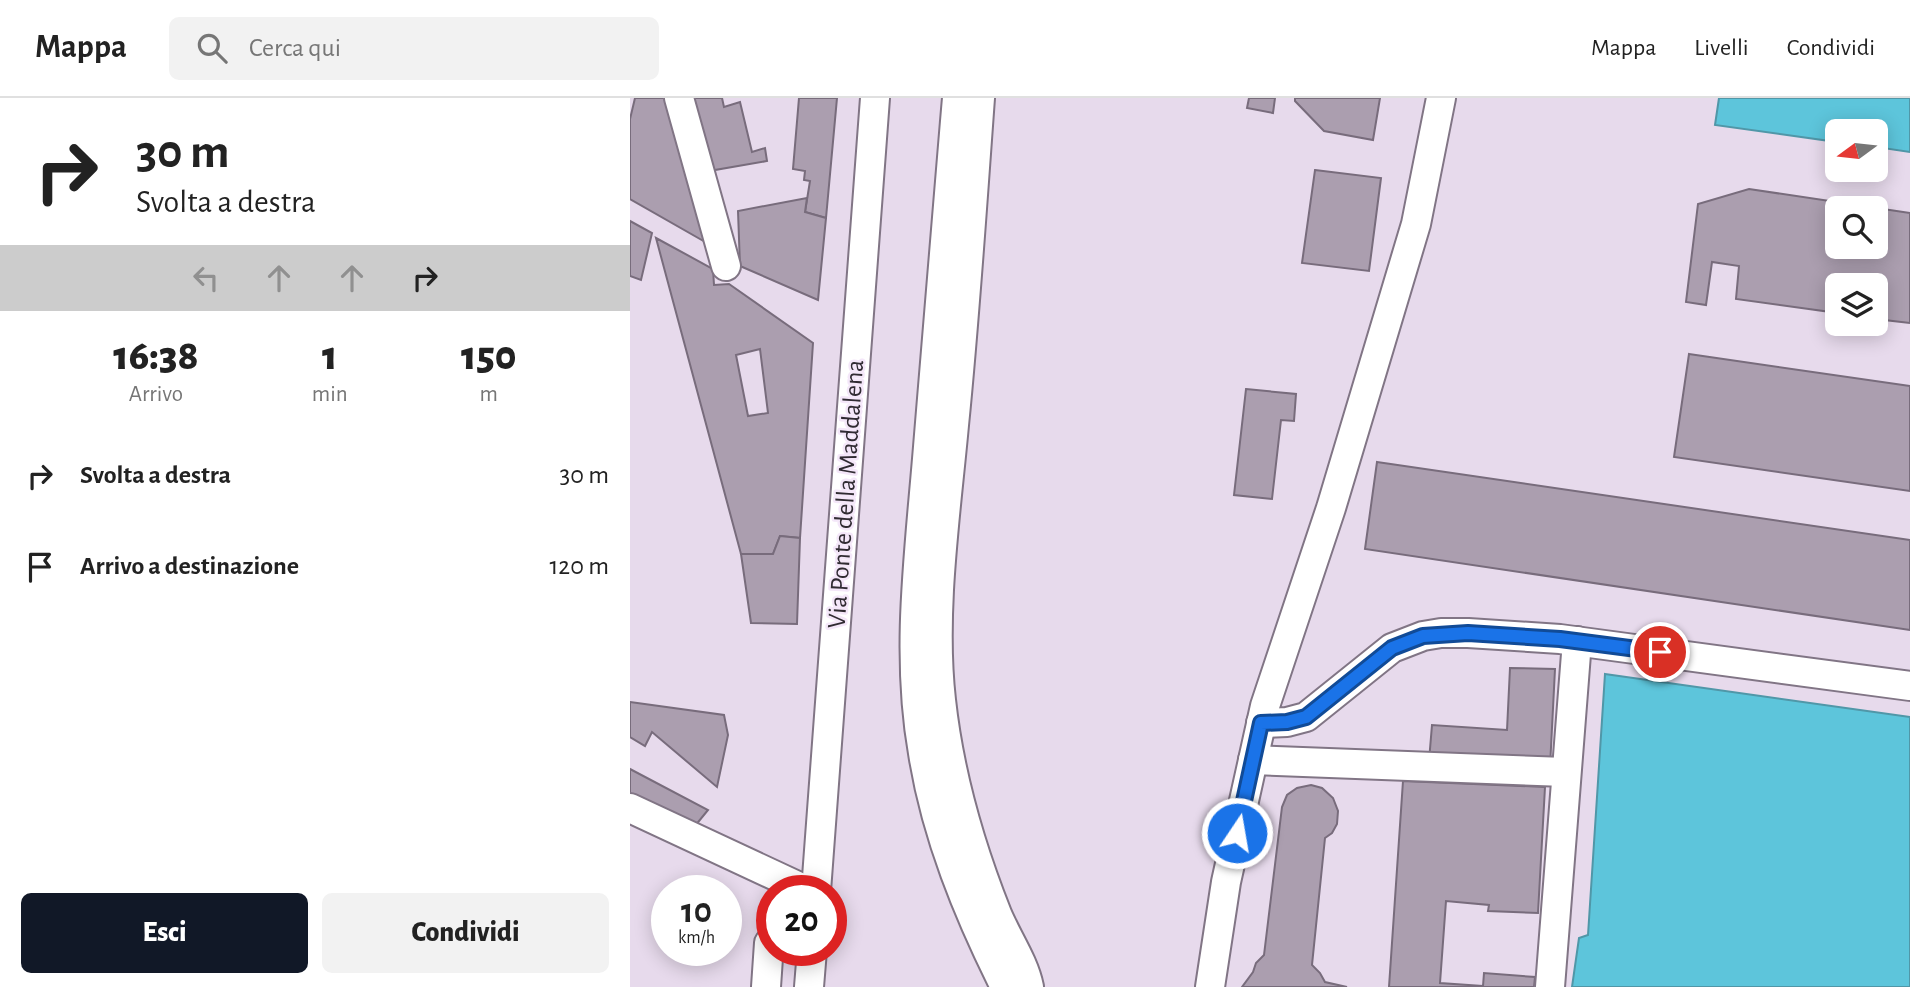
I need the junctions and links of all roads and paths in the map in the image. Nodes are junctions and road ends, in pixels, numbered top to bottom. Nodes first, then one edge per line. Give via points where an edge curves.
1 (679, 98) edge
2 (875, 98) edge
3 (957, 98) edge
4 (980, 98) edge
5 (1441, 98) edge
6 (726, 266) dead end
7 (1577, 641) junction
8 (1910, 686) edge
9 (1261, 723) junction
10 (1253, 760) junction
11 (1566, 772) junction
12 (630, 808) edge
13 (774, 875) edge
14 (817, 875) edge
15 (767, 966) edge
16 (785, 966) edge
17 (811, 966) edge
18 (766, 987) edge
19 (784, 987) edge
20 (809, 987) edge
21 (1005, 987) edge
22 (1029, 987) edge
23 (1210, 987) edge
24 (1550, 987) edge

1 - 6 street
2 - 14 street, Via Ponte della Maddalena
3 - 21 street via 916,591 917,705 934,808 966,902
4 - 22 street via 943,542 940,699 953,775 976,857
5 - 9 street via 1416,224
7 - 8 street
7 - 9 street via 1468,633 1423,636 1392,648 1306,717
7 - 11 street
9 - 10 street
10 - 11 street
10 - 23 street via 1226,882
11 - 24 street
12 - 13 street
15 - 18 street
16 - 19 street
17 - 20 street

